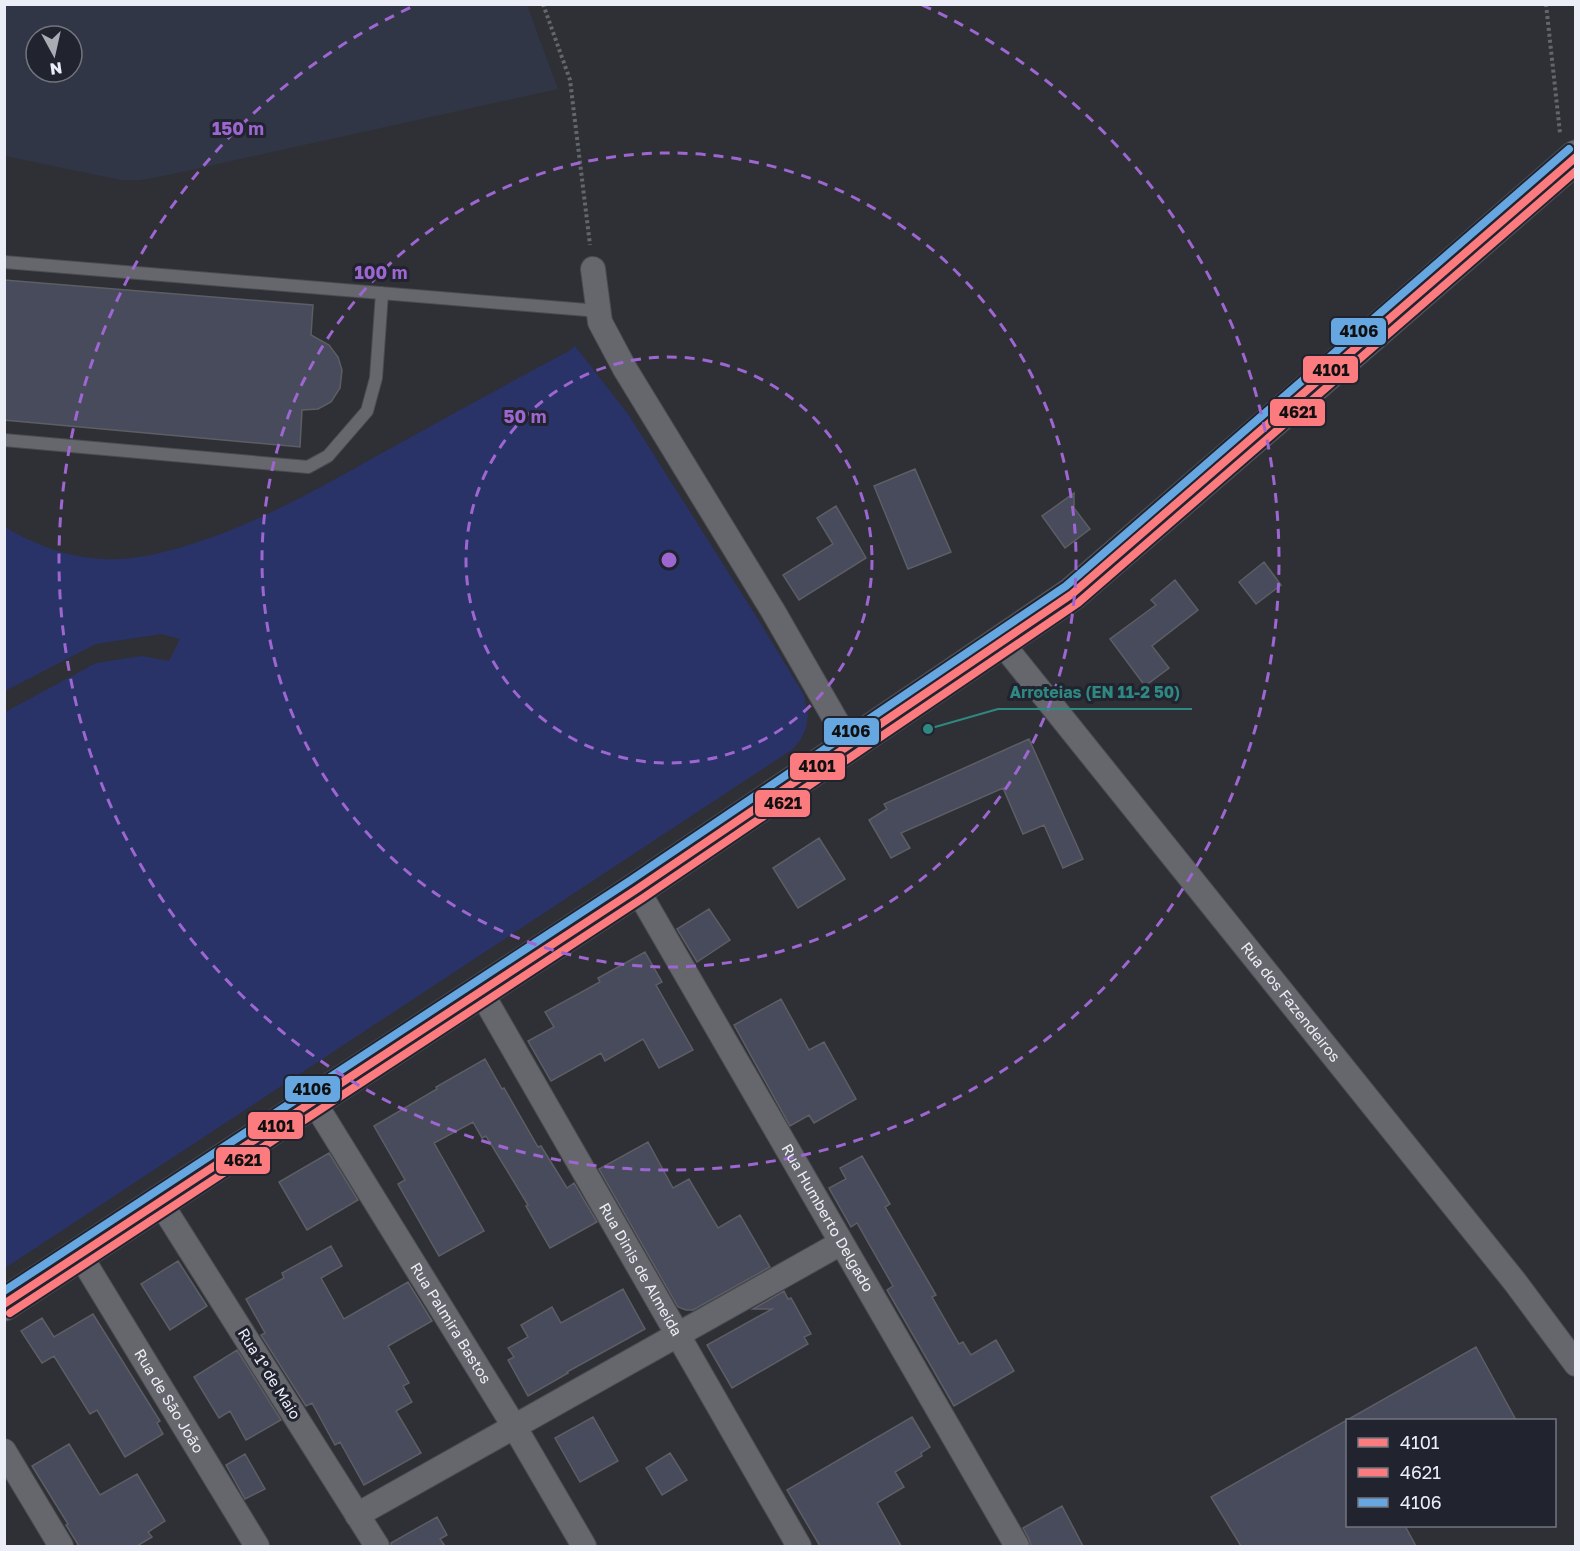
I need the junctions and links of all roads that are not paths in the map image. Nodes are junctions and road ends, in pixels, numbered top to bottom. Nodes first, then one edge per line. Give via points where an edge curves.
1 (1570, 162) edge
2 (4, 262) edge
3 (593, 270) road end
4 (382, 293) junction
5 (599, 311) junction
6 (4, 440) edge
7 (1001, 642) junction
8 (850, 745) junction
9 (638, 889) junction
10 (481, 992) junction
11 (314, 1101) junction
12 (160, 1202) junction
13 (842, 1243) junction
14 (80, 1255) junction
15 (4, 1304) edge
16 (678, 1335) junction
17 (1575, 1364) edge
18 (514, 1426) junction
19 (4, 1451) edge
20 (357, 1515) junction
21 (61, 1546) edge
22 (257, 1546) edge
23 (377, 1546) edge
24 (584, 1546) edge
25 (799, 1546) edge
26 (1017, 1546) edge

1 - 7 main road via 1072,594
2 - 4 lane
3 - 5 street
4 - 5 lane
4 - 6 lane via 376,378 367,411 328,456 308,467
5 - 8 street via 600,322 625,369
7 - 8 main road
7 - 17 street, Rua dos Fazendeiros via 1515,1282
8 - 9 main road
9 - 10 main road
9 - 13 street, Rua Humberto Delgado
10 - 11 main road
10 - 16 street, Rua Dinis de Almeida
11 - 12 main road
11 - 18 street, Rua Palmira Bastos
12 - 14 main road
12 - 20 street, Rua 1º de Maio
13 - 16 street
13 - 26 street, Rua Humberto Delgado
14 - 15 main road
14 - 22 street, Rua de São João
16 - 18 street
16 - 25 street, Rua Dinis de Almeida
18 - 20 street
18 - 24 street, Rua Palmira Bastos
19 - 21 street
20 - 23 street, Rua 1º de Maio

